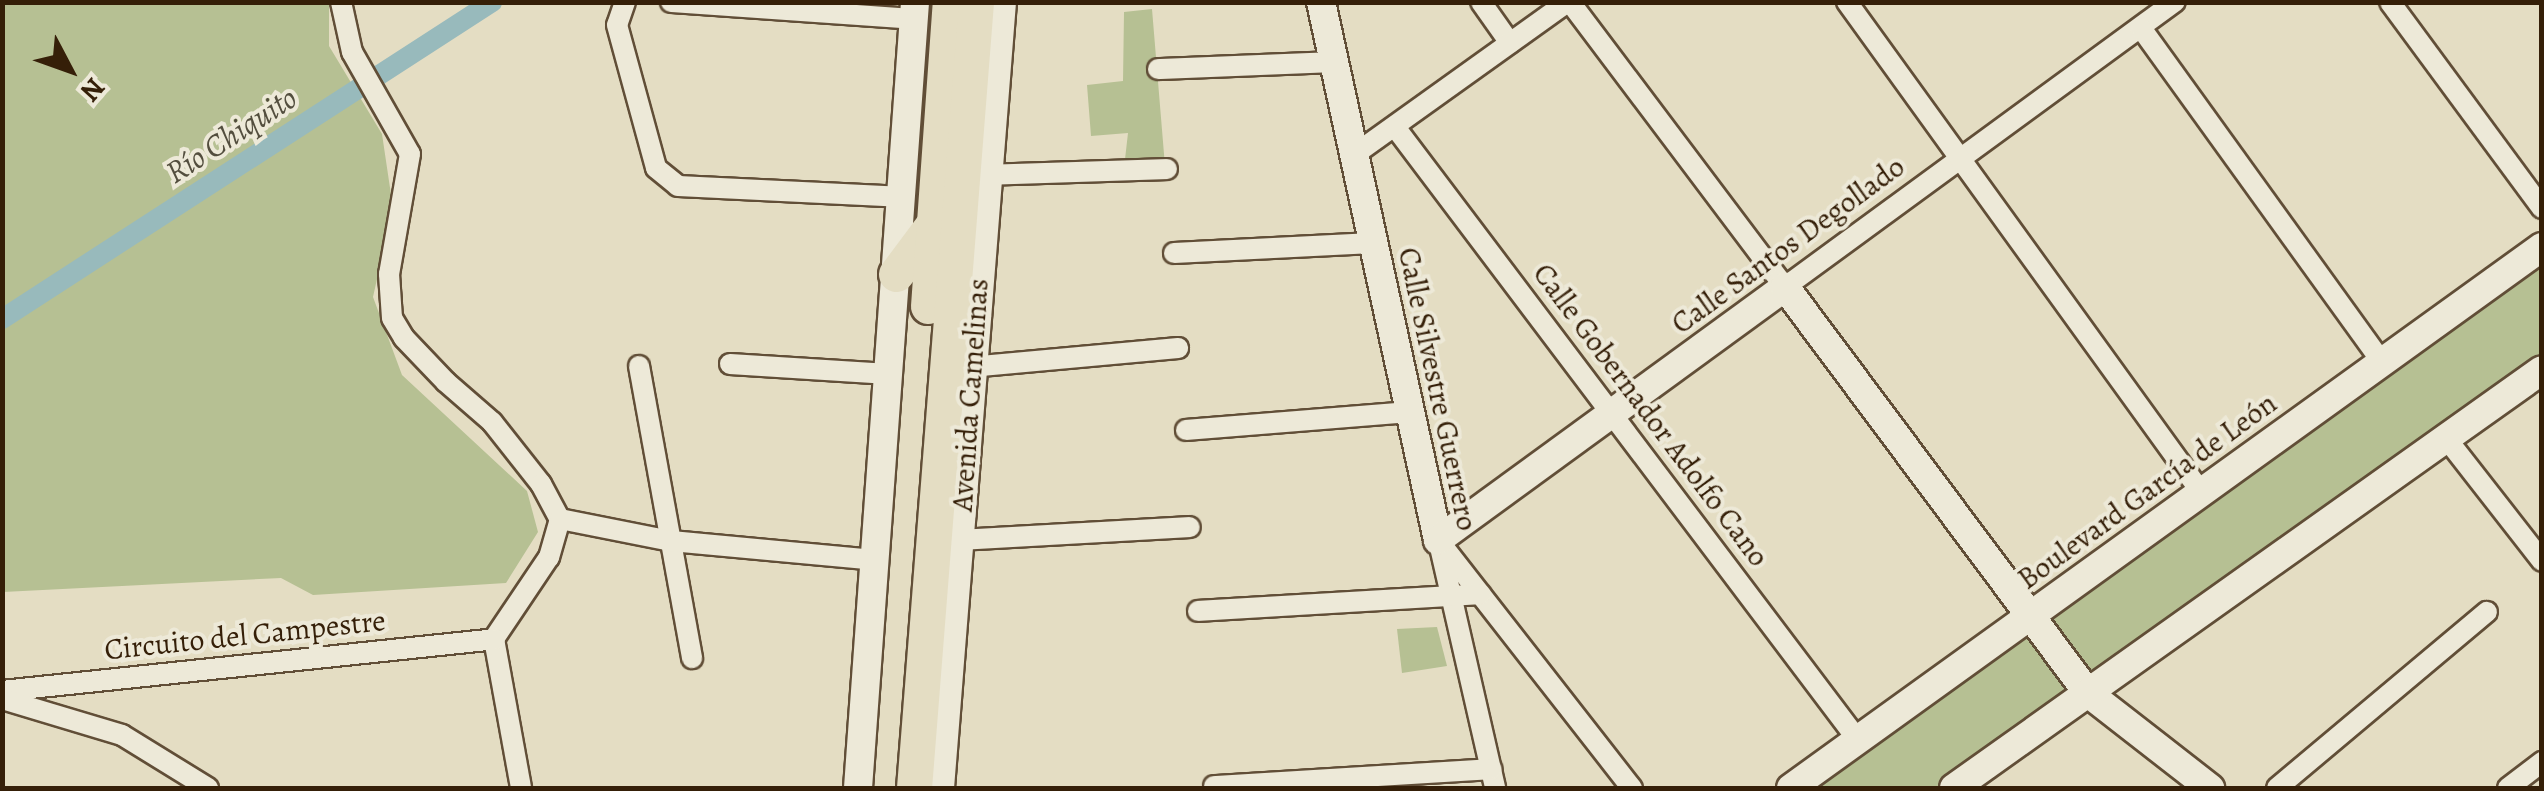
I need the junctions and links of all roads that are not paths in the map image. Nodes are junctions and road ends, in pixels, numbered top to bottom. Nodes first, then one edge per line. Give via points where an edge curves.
1 (341, 2) edge
2 (625, 2) edge
3 (670, 2) edge
4 (950, 2) edge
5 (976, 2) edge
6 (1002, 2) edge
7 (1321, 2) edge
8 (1481, 2) edge
9 (1568, 2) edge
10 (1847, 2) edge
11 (2175, 2) edge
12 (2390, 2) edge
13 (914, 11) edge
14 (2141, 28) junction
15 (1510, 43) junction
16 (1331, 62) junction
17 (1158, 69) dead end
18 (1395, 127) junction
19 (1355, 154) junction
20 (1962, 158) junction
21 (1167, 169) dead end
22 (984, 192) junction
23 (900, 197) junction
24 (2542, 208) edge
25 (946, 232) junction
26 (1373, 242) junction
27 (2542, 247) edge
28 (1174, 253) dead end
29 (896, 274) junction
30 (1785, 287) junction
31 (1178, 348) dead end
32 (2382, 362) junction
33 (730, 364) dead end
34 (639, 366) dead end
35 (970, 367) junction
36 (2542, 370) edge
37 (889, 374) junction
38 (1412, 412) junction
39 (1613, 412) junction
40 (1186, 430) dead end
41 (2446, 438) junction
42 (2201, 492) junction
43 (560, 519) junction
44 (1190, 527) dead end
45 (960, 540) junction
46 (1438, 540) junction
47 (671, 541) junction
48 (874, 560) junction
49 (2542, 561) edge
50 (1480, 594) junction
51 (1449, 597) junction
52 (1198, 611) dead end
53 (2488, 612) dead end
54 (2032, 614) junction
55 (494, 639) junction
56 (692, 658) dead end
57 (2, 691) edge
58 (2088, 693) junction
59 (2, 700) edge
60 (1858, 740) junction
61 (2542, 762) edge
62 (1493, 779) edge
63 (1214, 786) edge
64 (2206, 787) edge
65 (208, 788) edge
66 (521, 788) edge
67 (858, 788) edge
68 (893, 788) edge
69 (914, 788) edge
70 (940, 788) edge
71 (1632, 788) edge
72 (1790, 788) edge
73 (1954, 788) edge
74 (2277, 788) edge
75 (2508, 788) edge

1 - 43 street via 352,52 410,154 389,274 392,318 446,382 492,422
2 - 23 street via 617,25 656,168 678,186
3 - 13 street
4 - 25 highway, Avenida Camelinas
5 - 25 highway, Avenida Camelinas
6 - 22 street, Avenida Camelinas
7 - 16 street, Calle Silvestre Guerrero
8 - 15 street
9 - 15 street
9 - 30 street
10 - 20 street
11 - 14 street, Calle Santos Degollado
12 - 24 street
13 - 23 street
14 - 20 street, Calle Santos Degollado
14 - 32 street
15 - 18 street
16 - 17 street
16 - 19 street, Calle Silvestre Guerrero
18 - 19 street
18 - 39 street, Calle Gobernador Adolfo Cano
19 - 26 street, Calle Silvestre Guerrero
20 - 30 street, Calle Santos Degollado
20 - 42 street
21 - 22 street
22 - 25 highway
22 - 35 street, Avenida Camelinas
23 - 29 street
25 - 29 highway
25 - 68 highway, Avenida Camelinas
25 - 69 highway, Avenida Camelinas
26 - 28 street
26 - 38 street, Calle Silvestre Guerrero
27 - 32 street, Boulevard García de León
29 - 37 street
30 - 39 street, Calle Santos Degollado
30 - 54 street
31 - 35 street
32 - 42 street, Boulevard García de León
33 - 37 street
34 - 47 street
35 - 45 street, Avenida Camelinas
36 - 41 street
37 - 48 street
38 - 40 street
38 - 46 street, Calle Silvestre Guerrero
39 - 46 street, Calle Santos Degollado
39 - 60 street, Calle Gobernador Adolfo Cano
41 - 49 street
41 - 58 street
42 - 54 street, Boulevard García de León
43 - 47 street
43 - 55 street via 550,557
44 - 45 street
45 - 70 street, Avenida Camelinas
46 - 50 street
46 - 51 street, Calle Silvestre Guerrero
47 - 48 street
47 - 56 street
48 - 67 street
50 - 51 street
50 - 71 street
51 - 52 street
51 - 62 street, Calle Silvestre Guerrero
53 - 74 street
54 - 58 street
54 - 60 street, Boulevard García de León
55 - 57 street, Circuito del Campestre
55 - 66 street
58 - 64 street
58 - 73 street
59 - 65 street via 122,735
60 - 72 street, Boulevard García de León
61 - 75 street
62 - 63 street

